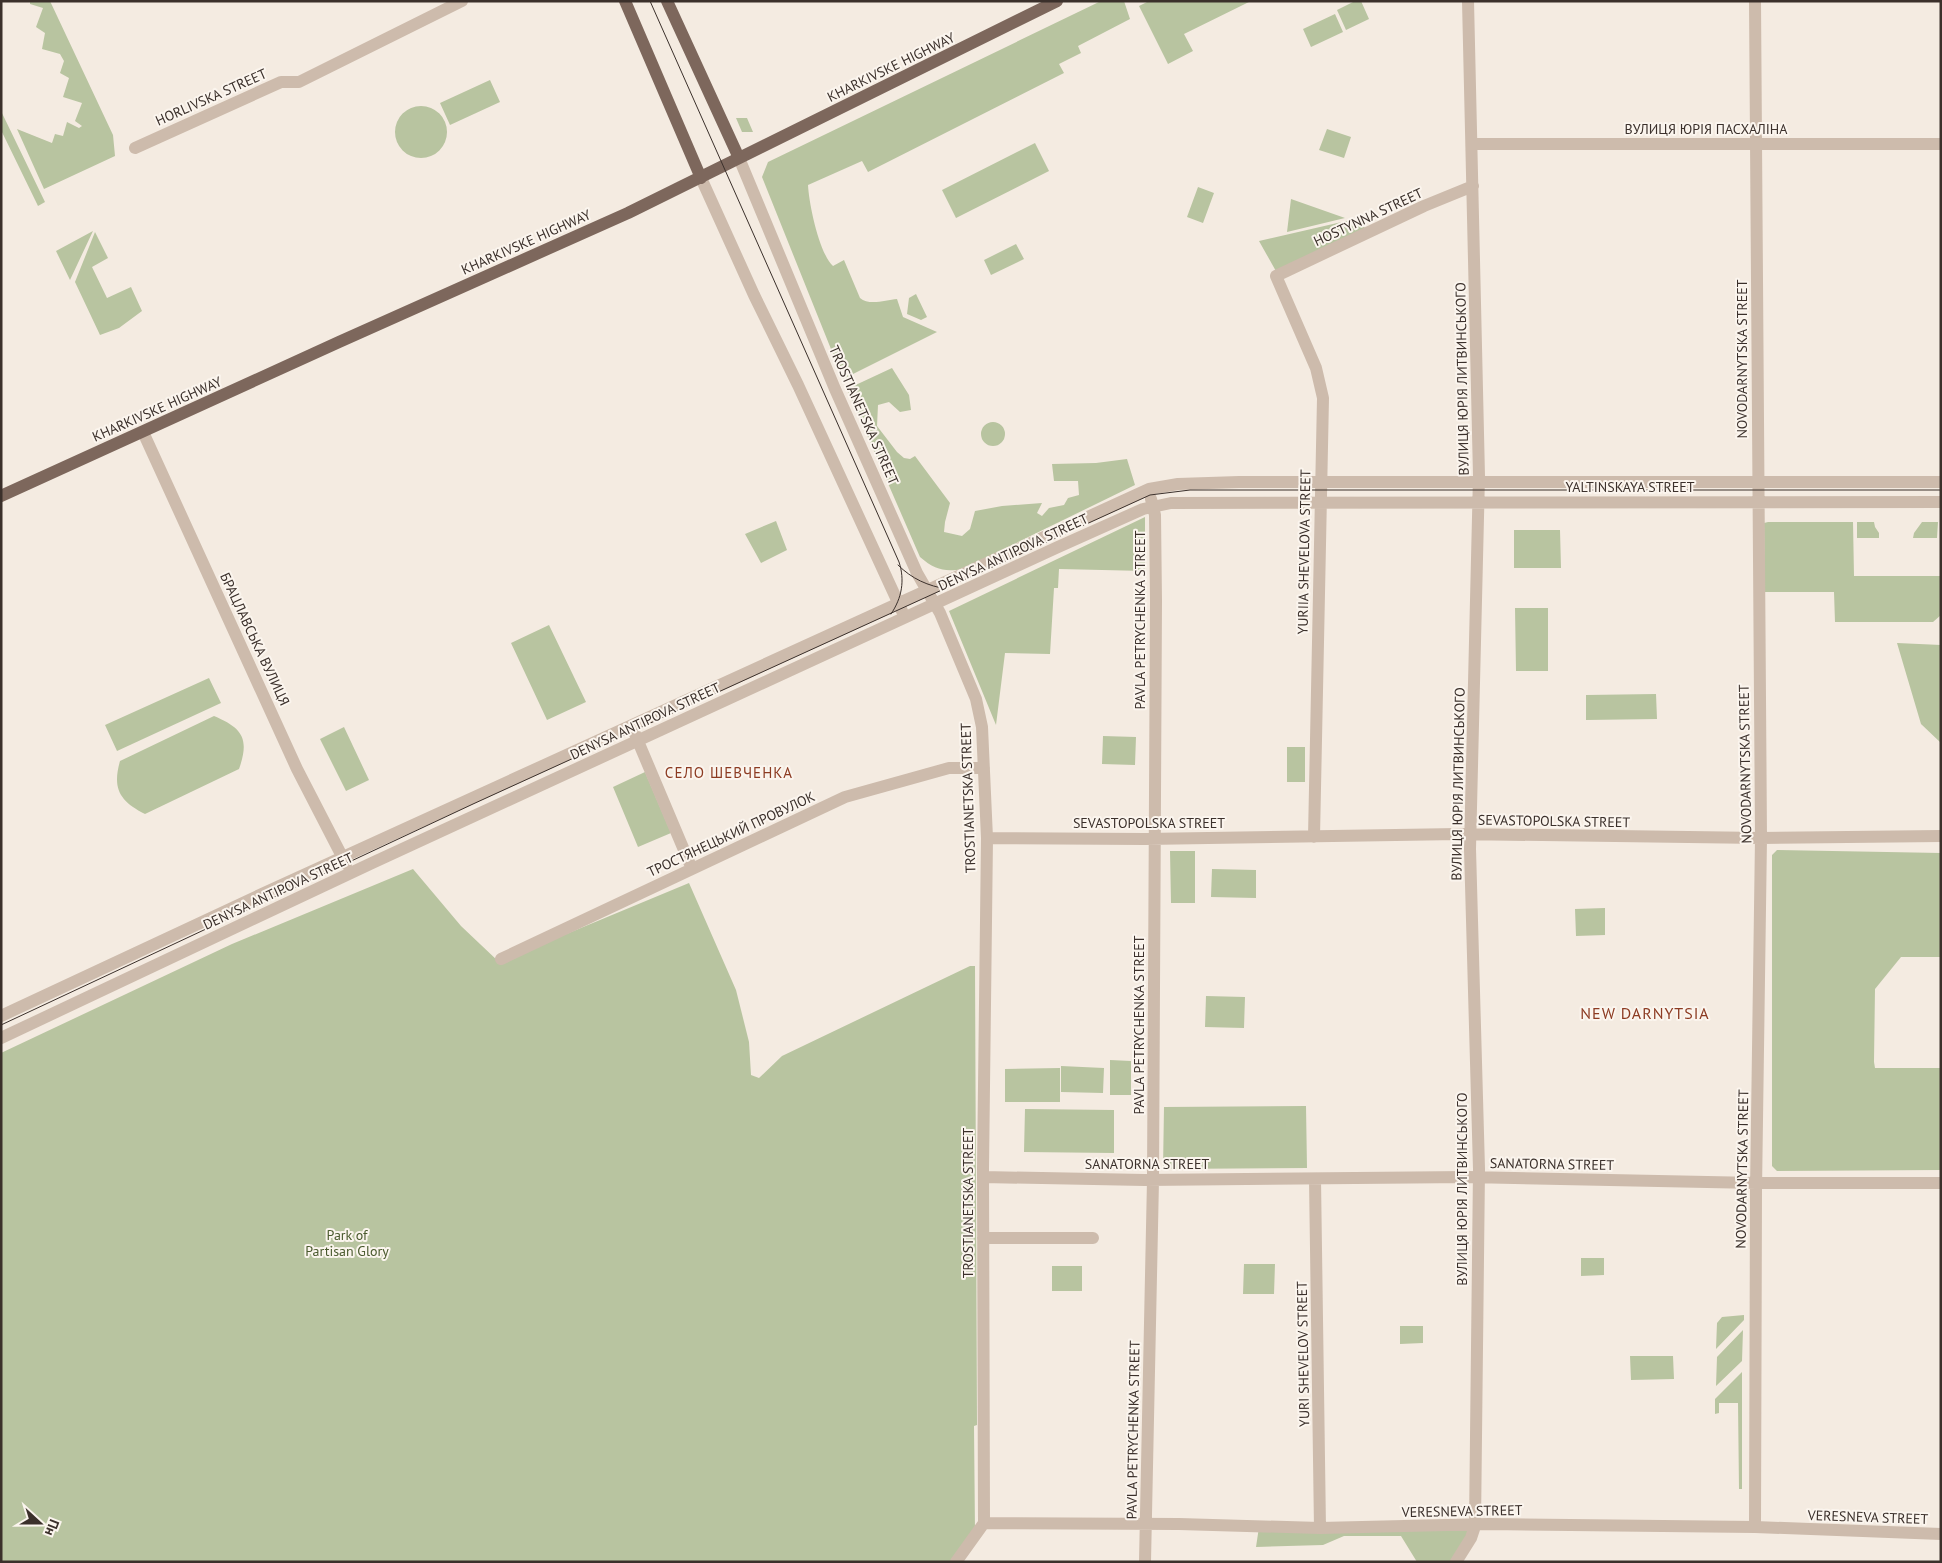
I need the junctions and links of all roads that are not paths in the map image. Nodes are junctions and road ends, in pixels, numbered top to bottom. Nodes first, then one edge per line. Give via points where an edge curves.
1 (462, 1) edge
2 (625, 1) edge
3 (667, 1) edge
4 (1057, 1) edge
5 (1468, 1) edge
6 (1755, 1) edge
7 (1472, 144) junction
8 (1755, 144) junction
9 (1941, 144) edge
10 (135, 148) dead end
11 (739, 158) junction
12 (701, 178) junction
13 (1472, 186) junction
14 (1276, 276) joint
15 (144, 432) junction
16 (1320, 482) junction
17 (1758, 482) junction
18 (1941, 482) edge
19 (1479, 483) junction
20 (1149, 489) junction
21 (1, 496) edge
22 (1320, 502) junction
23 (1478, 502) junction
24 (1758, 502) junction
25 (1941, 502) edge
26 (1153, 506) junction
27 (927, 590) junction
28 (898, 603) junction
29 (935, 604) junction
30 (905, 618) junction
31 (631, 725) junction
32 (638, 741) junction
33 (984, 768) junction
34 (1471, 835) junction
35 (1941, 836) edge
36 (1314, 837) junction
37 (987, 838) junction
38 (1154, 838) junction
39 (1761, 838) junction
40 (343, 858) junction
41 (692, 869) junction
42 (350, 874) junction
43 (501, 959) dead end
44 (1, 1016) edge
45 (1, 1038) edge
46 (983, 1177) junction
47 (1478, 1178) junction
48 (1315, 1179) junction
49 (1153, 1180) junction
50 (1756, 1183) junction
51 (1941, 1183) edge
52 (983, 1238) junction
53 (1093, 1238) dead end
54 (984, 1523) junction
55 (1146, 1525) junction
56 (1475, 1526) junction
57 (1755, 1527) junction
58 (1320, 1528) junction
59 (1941, 1534) edge
60 (956, 1562) edge
61 (1146, 1562) edge
62 (1456, 1562) edge

1 - 10 street, HORLIVSKA STREET via 299,82 281,82
2 - 12 main road
3 - 11 main road, TROSTIANETSKA STREET
4 - 11 main road, KHARKIVSKE HIGHWAY
5 - 7 street, ВУЛИЦЯ ЮРІЯ ЛИТВИНСЬКОГО
6 - 8 street, NOVODARNYTSKA STREET
7 - 8 street, ВУЛИЦЯ ЮРІЯ ПАСХАЛІНА
7 - 13 street, ВУЛИЦЯ ЮРІЯ ЛИТВИНСЬКОГО
8 - 9 street, ВУЛИЦЯ ЮРІЯ ПАСХАЛІНА
8 - 17 street, NOVODARNYTSKA STREET
11 - 12 main road, KHARKIVSKE HIGHWAY
11 - 27 street, TROSTIANETSKA STREET via 835,389
12 - 15 main road, KHARKIVSKE HIGHWAY
12 - 28 street
13 - 14 street, HOSTYNNA STREET
13 - 19 street, ВУЛИЦЯ ЮРІЯ ЛИТВИНСЬКОГО
14 - 16 street, YURIIA SHEVELOVA STREET via 1316,368 1322,398
15 - 21 main road, KHARKIVSKE HIGHWAY
15 - 40 street, БРАЦЛАВСЬКА ВУЛИЦЯ via 297,769
16 - 19 street, YALTINSKAYA STREET
16 - 20 street, DENYSA ANTIPOVA STREET via 1178,484
16 - 22 street, YURIIA SHEVELOVA STREET
17 - 18 street, YALTINSKAYA STREET
17 - 19 street, YALTINSKAYA STREET
17 - 24 street, NOVODARNYTSKA STREET
19 - 23 street, ВУЛИЦЯ ЮРІЯ ЛИТВИНСЬКОГО
20 - 26 street, PAVLA PETRYCHENKA STREET
20 - 27 street, DENYSA ANTIPOVA STREET
22 - 23 street, YALTINSKAYA STREET
22 - 26 street, DENYSA ANTIPOVA STREET via 1171,503
22 - 36 street, YURIIA SHEVELOVA STREET
23 - 24 street, YALTINSKAYA STREET
23 - 34 street, ВУЛИЦЯ ЮРІЯ ЛИТВИНСЬКОГО
24 - 25 street, YALTINSKAYA STREET
24 - 39 street, NOVODARNYTSKA STREET
26 - 29 street, DENYSA ANTIPOVA STREET
26 - 38 street, PAVLA PETRYCHENKA STREET via 1156,601
27 - 28 street, DENYSA ANTIPOVA STREET
27 - 29 street, TROSTIANETSKA STREET
28 - 30 street
28 - 31 street, DENYSA ANTIPOVA STREET
29 - 30 street, DENYSA ANTIPOVA STREET
29 - 33 street, TROSTIANETSKA STREET via 976,699 982,727
30 - 32 street, DENYSA ANTIPOVA STREET
31 - 32 street
31 - 40 street, DENYSA ANTIPOVA STREET
32 - 41 street
32 - 42 street, DENYSA ANTIPOVA STREET
33 - 37 street, TROSTIANETSKA STREET
33 - 41 street, ТРОСТЯНЕЦЬКИЙ ПРОВУЛОК via 949,768 846,797
34 - 36 street, SEVASTOPOLSKA STREET
34 - 39 street, SEVASTOPOLSKA STREET
34 - 47 street, ВУЛИЦЯ ЮРІЯ ЛИТВИНСЬКОГО
35 - 39 street, SEVASTOPOLSKA STREET
36 - 38 street, SEVASTOPOLSKA STREET
37 - 38 street, SEVASTOPOLSKA STREET
37 - 46 street, TROSTIANETSKA STREET
38 - 49 street, PAVLA PETRYCHENKA STREET
39 - 50 street, NOVODARNYTSKA STREET
40 - 42 street, БРАЦЛАВСЬКА ВУЛИЦЯ
40 - 44 street, DENYSA ANTIPOVA STREET
41 - 43 street, ТРОСТЯНЕЦЬКИЙ ПРОВУЛОК
42 - 45 street, DENYSA ANTIPOVA STREET
46 - 49 street, SANATORNA STREET
46 - 52 street, TROSTIANETSKA STREET
47 - 48 street, SANATORNA STREET
47 - 50 street, SANATORNA STREET
47 - 56 street, ВУЛИЦЯ ЮРІЯ ЛИТВИНСЬКОГО
48 - 49 street, SANATORNA STREET
48 - 58 street, YURI SHEVELOV STREET
49 - 55 street, PAVLA PETRYCHENKA STREET
50 - 51 street, SANATORNA STREET
50 - 57 street, NOVODARNYTSKA STREET
52 - 53 street
52 - 54 street, TROSTIANETSKA STREET
54 - 55 street, VERESNEVA STREET
54 - 60 street
55 - 58 street, VERESNEVA STREET
55 - 61 street, PAVLA PETRYCHENKA STREET
56 - 57 street, VERESNEVA STREET
56 - 58 street, VERESNEVA STREET
56 - 62 street, ВУЛИЦЯ ЮРІЯ ЛИТВИНСЬКОГО
57 - 59 street, VERESNEVA STREET

